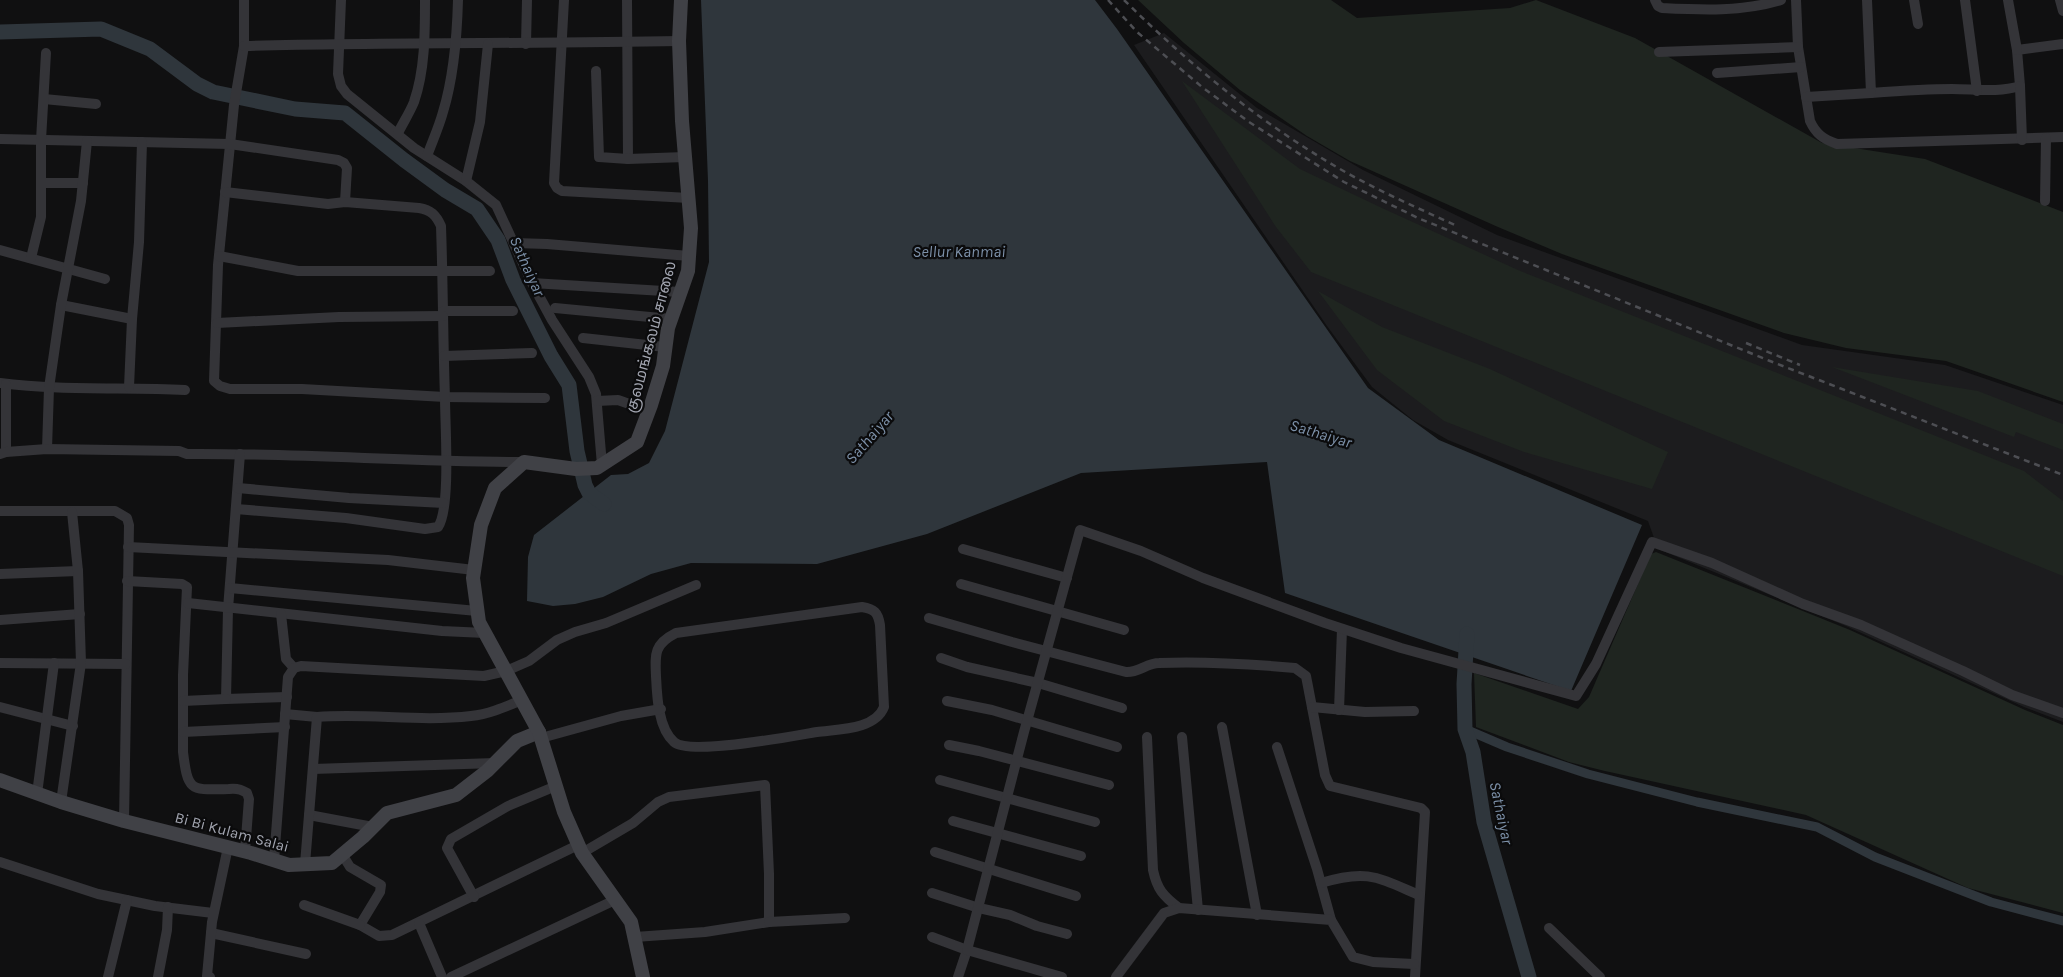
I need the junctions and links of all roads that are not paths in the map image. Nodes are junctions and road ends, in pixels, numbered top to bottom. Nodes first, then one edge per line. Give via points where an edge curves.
1 (244, 0) edge
2 (341, 0) edge
3 (425, 0) edge
4 (458, 0) edge
5 (527, 0) edge
6 (564, 0) edge
7 (627, 0) edge
8 (681, 0) edge
9 (1655, 0) edge
10 (1781, 0) edge
11 (1796, 0) edge
12 (1867, 0) edge
13 (1914, 0) edge
14 (1965, 0) edge
15 (2008, 0) edge
16 (2060, 0) edge
17 (2063, 11) edge
18 (1918, 24) dead end
19 (679, 41) junction
20 (626, 42) junction
21 (339, 43) junction
22 (425, 44) junction
23 (455, 44) junction
24 (488, 44) junction
25 (526, 44) junction
26 (562, 44) junction
27 (2063, 44) edge
28 (244, 46) junction
29 (1798, 47) junction
30 (2017, 50) junction
31 (1659, 52) dead end
32 (46, 53) dead end
33 (1801, 67) junction
34 (596, 71) dead end
35 (1717, 73) dead end
36 (2020, 86) junction
37 (1977, 91) junction
38 (1871, 93) junction
39 (1806, 97) junction
40 (44, 99) junction
41 (96, 104) dead end
42 (398, 133) junction
43 (2063, 137) edge
44 (2046, 138) junction
45 (0, 139) edge
46 (41, 140) junction
47 (2022, 140) junction
48 (87, 141) junction
49 (142, 142) junction
50 (230, 144) junction
51 (427, 156) junction
52 (685, 157) junction
53 (628, 159) junction
54 (466, 181) junction
55 (83, 182) junction
56 (42, 183) junction
57 (225, 192) junction
58 (689, 198) junction
59 (2045, 200) dead end
60 (345, 202) junction
61 (514, 243) junction
62 (0, 250) edge
63 (219, 256) junction
64 (689, 256) junction
65 (31, 258) junction
66 (68, 268) junction
67 (442, 272) junction
68 (490, 272) dead end
69 (105, 279) dead end
70 (532, 283) junction
71 (680, 292) junction
72 (61, 305) junction
73 (555, 308) dead end
74 (513, 310) dead end
75 (443, 313) junction
76 (132, 319) junction
77 (671, 319) junction
78 (216, 323) junction
79 (583, 338) dead end
80 (665, 347) junction
81 (532, 353) dead end
82 (444, 356) junction
83 (3, 384) edge
84 (130, 387) junction
85 (49, 388) junction
86 (185, 390) dead end
87 (445, 397) junction
88 (545, 398) dead end
89 (597, 401) junction
90 (649, 411) junction
91 (47, 449) junction
92 (3, 453) edge
93 (240, 454) junction
94 (446, 462) junction
95 (524, 462) junction
96 (600, 466) junction
97 (238, 488) junction
98 (444, 503) junction
99 (236, 510) junction
100 (0, 511) edge
101 (72, 512) junction
102 (128, 547) junction
103 (963, 549) dead end
104 (233, 552) junction
105 (474, 570) junction
106 (78, 571) junction
107 (0, 574) edge
108 (1067, 578) junction
109 (127, 581) junction
110 (961, 584) dead end
111 (696, 585) dead end
112 (230, 588) junction
113 (188, 603) junction
114 (228, 609) junction
115 (477, 611) junction
116 (1058, 611) junction
117 (80, 614) junction
118 (281, 614) junction
119 (929, 618) dead end
120 (0, 620) edge
121 (1342, 629) junction
122 (1124, 630) dead end
123 (485, 632) junction
124 (1046, 651) junction
125 (941, 658) dead end
126 (0, 663) edge
127 (54, 663) junction
128 (81, 663) junction
129 (126, 664) junction
130 (294, 668) junction
131 (506, 671) junction
132 (1038, 683) junction
133 (287, 697) junction
134 (226, 699) junction
135 (522, 700) junction
136 (183, 701) junction
137 (948, 701) dead end
138 (0, 707) edge
139 (1312, 707) junction
140 (1122, 708) dead end
141 (661, 710) junction
142 (1339, 710) junction
143 (1414, 710) dead end
144 (2063, 713) edge
145 (285, 714) junction
146 (317, 717) junction
147 (47, 719) junction
148 (1027, 721) junction
149 (73, 726) junction
150 (284, 727) junction
151 (1222, 728) dead end
152 (183, 732) junction
153 (540, 735) junction
154 (1147, 737) dead end
155 (1182, 737) dead end
156 (949, 745) dead end
157 (1117, 747) dead end
158 (1277, 747) dead end
159 (1016, 761) junction
160 (495, 763) junction
161 (312, 769) junction
162 (0, 780) edge
163 (940, 780) dead end
164 (556, 786) junction
165 (1109, 786) dead end
166 (38, 794) junction
167 (1007, 798) junction
168 (61, 802) junction
169 (309, 815) junction
170 (124, 821) junction
171 (953, 821) dead end
172 (1095, 822) dead end
173 (373, 827) junction
174 (998, 832) junction
175 (228, 847) junction
176 (580, 849) junction
177 (246, 851) junction
178 (935, 852) dead end
179 (342, 854) junction
180 (1081, 856) dead end
181 (274, 860) junction
182 (0, 862) edge
183 (305, 864) junction
184 (988, 870) junction
185 (1321, 883) junction
186 (932, 893) dead end
187 (1419, 894) junction
188 (1076, 896) dead end
189 (474, 897) junction
190 (127, 900) junction
191 (615, 900) junction
192 (304, 905) dead end
193 (168, 907) junction
194 (979, 908) junction
195 (1179, 908) junction
196 (1198, 910) junction
197 (214, 913) junction
198 (1257, 915) junction
199 (845, 918) dead end
200 (1332, 920) junction
201 (768, 922) junction
202 (418, 923) junction
203 (360, 925) junction
204 (1549, 928) dead end
205 (211, 932) junction
206 (1067, 934) dead end
207 (635, 936) junction
208 (932, 937) dead end
209 (967, 950) junction
210 (306, 954) dead end
211 (1414, 964) junction
212 (108, 977) edge
213 (158, 977) edge
214 (208, 977) edge
215 (442, 977) edge
216 (451, 977) edge
217 (643, 977) edge
218 (958, 977) edge
219 (1062, 977) edge
220 (1116, 977) edge
221 (1415, 977) edge
222 (1600, 977) edge

1 - 28 street
2 - 21 street
3 - 22 street
4 - 23 street
5 - 25 street
6 - 26 street
7 - 20 street
8 - 19 main road, குலமங்கலம் சாலை
9 - 10 street via 1662,8 1705,10
11 - 29 street
12 - 38 street
13 - 18 street
14 - 37 street
15 - 30 street
16 - 17 street
19 - 20 street
19 - 52 main road, குலமங்கலம் சாலை
20 - 26 street
20 - 53 street
21 - 22 street
21 - 28 street
21 - 42 street via 341,86
22 - 23 street
22 - 42 street via 414,102
23 - 24 street
23 - 51 street via 450,86
24 - 25 street
24 - 54 street via 481,112
25 - 26 street
26 - 58 street via 553,176 557,188 562,191
27 - 30 street
28 - 50 street
29 - 31 street
29 - 33 street
30 - 36 street
32 - 40 street
33 - 35 street
33 - 39 street
34 - 53 street via 598,155
36 - 37 street
36 - 47 street
37 - 38 street
38 - 39 street
39 - 47 street via 1815,131 1824,140 1837,144
40 - 41 street
40 - 46 street
42 - 51 street
43 - 44 street
44 - 47 street
44 - 59 street
45 - 46 street
46 - 48 street
46 - 56 street
48 - 49 street
48 - 55 street
49 - 50 street
49 - 76 street via 139,242
50 - 57 street
50 - 60 street via 344,163 347,168
51 - 54 street
52 - 53 street
52 - 58 main road, குலமங்கலம் சாலை
54 - 61 street via 496,205
55 - 56 street
55 - 66 street
56 - 65 street via 40,228
57 - 60 street via 328,204
57 - 63 street
58 - 64 main road, குலமங்கலம் சாலை
60 - 67 street via 428,210 437,217 441,226
61 - 64 street
61 - 70 street
62 - 65 street
63 - 67 street via 298,271
63 - 78 street
64 - 71 main road, குலமங்கலம் சாலை via 688,271
65 - 66 street
66 - 69 street
66 - 72 street
67 - 68 street
67 - 75 street
70 - 71 street
70 - 89 street via 589,377
71 - 77 main road, குலமங்கலம் சாலை
72 - 76 street
72 - 85 street
73 - 77 street
74 - 75 street
75 - 78 street
75 - 82 street
76 - 84 street
77 - 80 main road, குலமங்கலம் சாலை
78 - 87 street via 214,380 220,386 230,389 302,389
79 - 80 street
80 - 90 main road, குலமங்கலம் சாலை via 663,366
81 - 82 street
82 - 87 street
83 - 85 street
83 - 92 street
84 - 85 street
84 - 86 street
85 - 91 street
87 - 88 street
87 - 94 street
89 - 90 street via 618,400
89 - 96 street
90 - 96 main road, குலமங்கலம் சாலை via 637,442
91 - 92 street
91 - 93 street
93 - 94 street
93 - 97 street
94 - 95 street
94 - 98 street
95 - 96 main road via 576,469
95 - 105 main road via 495,488 481,525
97 - 98 street
97 - 99 street
98 - 99 street via 441,523 432,529
99 - 104 street
100 - 101 street
101 - 102 street via 115,510 121,513 130,525
101 - 106 street
102 - 104 street
102 - 109 street
103 - 108 street
104 - 105 street via 388,560
104 - 112 street
105 - 115 main road
106 - 107 street
106 - 117 street
108 - 116 street
108 - 121 street via 1080,530
109 - 113 street via 182,584 187,587
109 - 129 street
110 - 116 street
111 - 131 street via 606,624 574,632
112 - 114 street
112 - 115 street
113 - 114 street
113 - 136 street
114 - 118 street
114 - 134 street
115 - 123 main road
116 - 122 street
116 - 124 street
117 - 120 street
117 - 128 street
118 - 123 street via 442,631
118 - 130 street via 286,659
119 - 124 street
121 - 142 street
121 - 144 street via 1576,696 1596,664 1652,542 1712,563 1803,604 1861,625 2012,695
123 - 131 main road
124 - 132 street
124 - 139 street via 1136,671 1151,663 1173,662 1236,662 1295,668 1306,676
125 - 132 street
126 - 127 street
127 - 128 street
127 - 147 street
128 - 129 street
128 - 149 street
129 - 170 street
130 - 131 street via 484,676
130 - 133 street via 288,677
131 - 135 main road
132 - 140 street
132 - 148 street
133 - 134 street
133 - 145 street
134 - 136 street
135 - 146 street via 471,716
135 - 153 main road
136 - 152 street
137 - 148 street
138 - 147 street
139 - 142 street
139 - 187 street via 1330,786 1424,810
141 - 141 street via 655,656 664,639 676,633 862,607 873,608 878,615 884,707 881,715 873,721 756,742 688,747 674,743 663,724
141 - 153 street
142 - 143 street
145 - 146 street
145 - 150 street
146 - 161 street
147 - 149 street
147 - 166 street
148 - 157 street
148 - 159 street
149 - 168 street
150 - 152 street
150 - 181 street
151 - 198 street
152 - 177 street via 190,784 200,790 235,788 247,793
153 - 160 main road, Bi Bi Kulam Salai via 517,741
153 - 164 main road
154 - 195 street via 1153,870 1156,885
155 - 196 street
156 - 159 street
158 - 185 street
159 - 165 street
159 - 167 street
160 - 161 street
160 - 173 main road, Bi Bi Kulam Salai via 456,795 387,814
161 - 169 street
162 - 166 main road, Bi Bi Kulam Salai
163 - 167 street
164 - 176 main road
164 - 189 street via 508,806 451,839 447,848
166 - 168 main road, Bi Bi Kulam Salai
167 - 172 street
167 - 174 street
168 - 170 main road, Bi Bi Kulam Salai
169 - 173 street
169 - 183 street
170 - 175 main road, Bi Bi Kulam Salai
171 - 174 street
173 - 179 main road, Bi Bi Kulam Salai
174 - 180 street
174 - 184 street
175 - 177 main road, Bi Bi Kulam Salai
175 - 197 street
176 - 189 street
176 - 191 main road
176 - 201 street via 633,823 669,797 765,785
177 - 181 main road, Bi Bi Kulam Salai
178 - 184 street
179 - 183 main road, Bi Bi Kulam Salai via 332,863
179 - 203 street via 350,867 381,886
181 - 183 main road, Bi Bi Kulam Salai via 289,865
182 - 190 street via 98,894
184 - 188 street
184 - 194 street
185 - 187 street via 1362,875 1378,877
185 - 200 street
186 - 194 street
187 - 211 street
189 - 202 street
190 - 193 street
190 - 212 street
191 - 207 main road via 631,922
191 - 216 street
192 - 203 street
193 - 197 street
193 - 213 street
194 - 206 street
194 - 209 street
195 - 196 street
195 - 220 street via 1164,913
196 - 198 street
197 - 205 street
198 - 200 street
199 - 201 street
200 - 211 street via 1353,957 1373,962
201 - 207 street via 705,932
202 - 203 street via 385,936 378,936
202 - 215 street
204 - 222 street
205 - 210 street
205 - 214 street
207 - 217 main road
208 - 209 street
209 - 218 street
209 - 219 street
211 - 221 street

